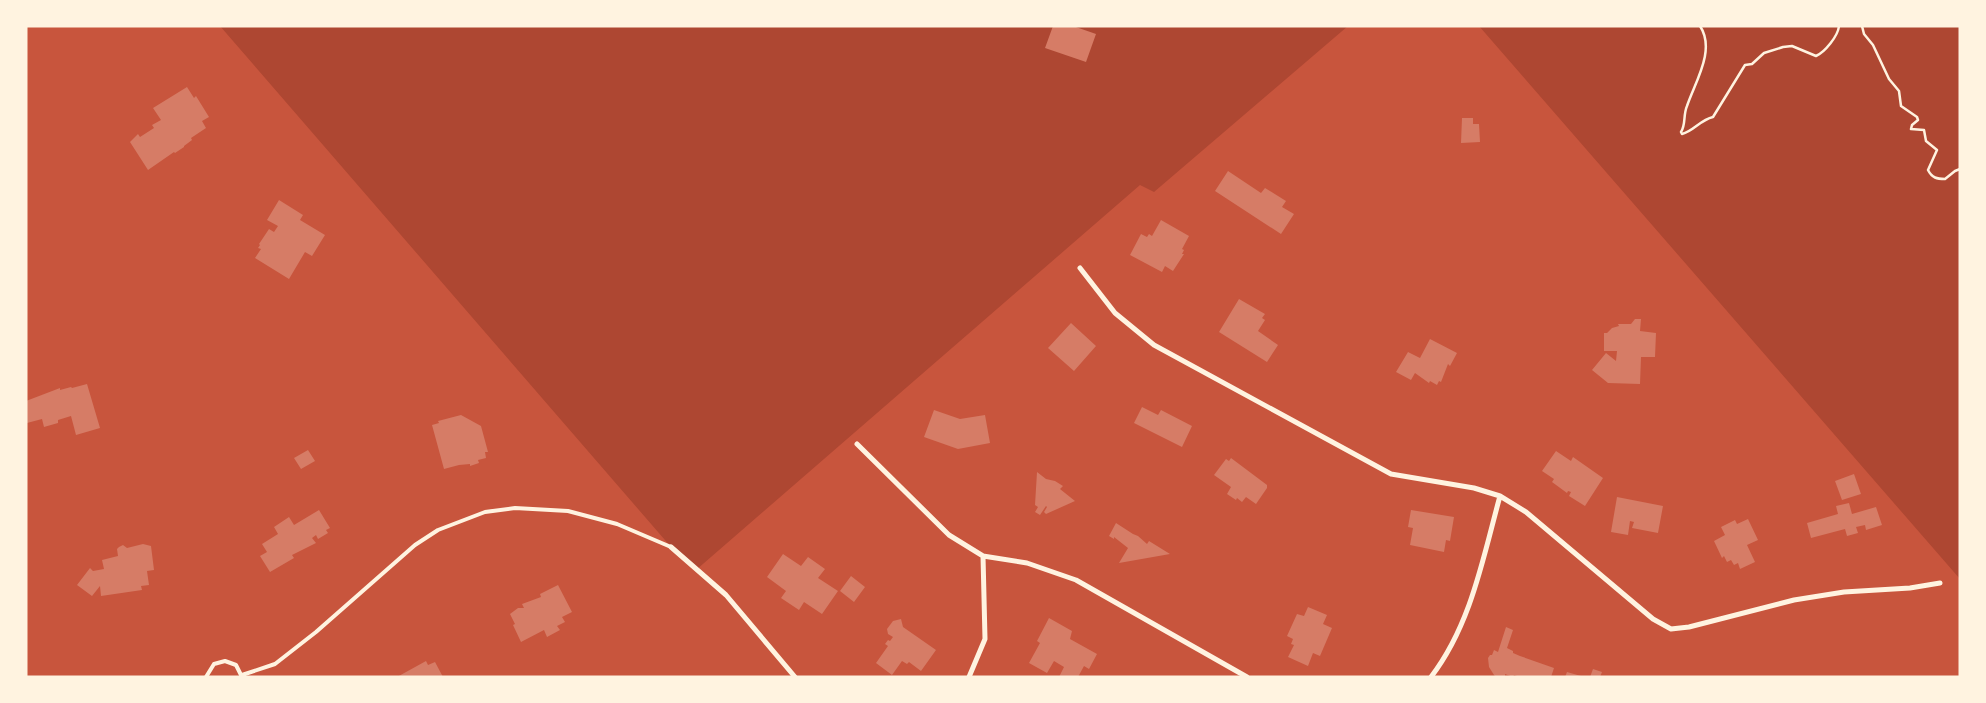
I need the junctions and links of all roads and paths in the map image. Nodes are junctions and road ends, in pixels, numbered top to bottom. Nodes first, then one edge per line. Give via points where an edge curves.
1 (1700, 26) edge
2 (1839, 26) edge
3 (1862, 26) edge
4 (1960, 169) edge
5 (1080, 268) dead end
6 (857, 444) dead end
7 (1500, 496) junction
8 (671, 547) joint
9 (983, 556) junction
10 (1940, 583) dead end
11 (242, 676) edge
12 (206, 677) edge
13 (795, 677) edge
14 (969, 677) edge
15 (1247, 677) edge
16 (1431, 677) edge

1 - 2 path via 1705,37 1705,54 1686,108 1682,134 1713,117 1745,65 1783,47 1792,46 1816,56 1822,54 1838,33
3 - 4 path via 1889,79 1899,91 1900,106 1917,117 1911,129 1924,130 1926,140 1936,150 1928,170 1930,175 1945,179
5 - 7 street via 1114,314 1154,345 1287,418 1391,474 1474,488
6 - 9 street via 949,535
7 - 10 street via 1526,512 1653,618 1671,629 1794,600
7 - 16 street via 1468,610 1459,632
8 - 11 lane via 617,524 568,511 515,508 485,512 438,530 415,545 275,664
8 - 13 street via 726,595
9 - 14 street via 985,639
9 - 15 street via 1027,563 1076,580
11 - 12 lane via 236,665 225,661 214,664

